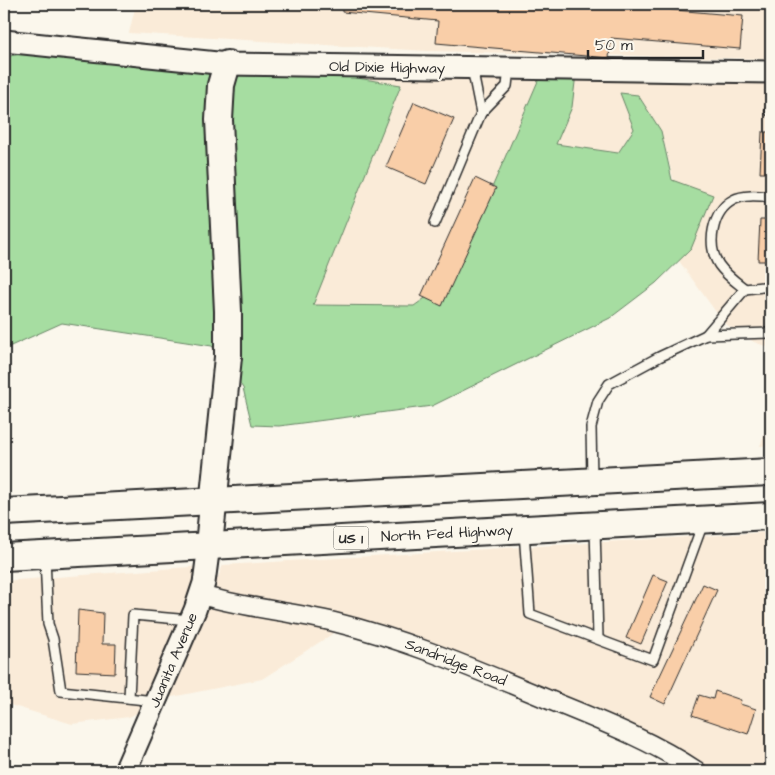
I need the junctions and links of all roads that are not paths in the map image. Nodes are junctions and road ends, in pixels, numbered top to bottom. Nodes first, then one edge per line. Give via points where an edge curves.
1 (4, 42) edge
2 (227, 64) junction
3 (472, 68) junction
4 (509, 68) junction
5 (771, 72) edge
6 (481, 113) junction
7 (771, 197) edge
8 (435, 223) dead end
9 (771, 286) edge
10 (745, 289) junction
11 (771, 333) edge
12 (706, 335) junction
13 (771, 472) edge
14 (592, 481) junction
15 (213, 501) junction
16 (4, 512) edge
17 (771, 516) edge
18 (705, 519) junction
19 (595, 526) junction
20 (524, 530) junction
21 (209, 545) junction
22 (45, 555) junction
23 (4, 557) edge
24 (200, 595) junction
25 (190, 620) junction
26 (598, 638) junction
27 (129, 698) junction
28 (156, 701) junction
29 (125, 771) edge
30 (697, 771) edge

1 - 2 street, Old Dixie Highway
2 - 3 street, Old Dixie Highway
2 - 15 main road via 219,120 228,357
3 - 4 street, Old Dixie Highway
3 - 6 lane
4 - 5 street, Old Dixie Highway
4 - 6 lane via 506,86
6 - 8 lane
7 - 10 lane via 733,200 721,212 713,228 712,248 718,264
9 - 10 lane
10 - 12 lane
11 - 12 lane
12 - 14 lane via 610,384 598,401 591,427
13 - 14 main road
14 - 15 main road
15 - 16 main road
15 - 21 main road
17 - 18 main road, North Fed Highway / US 1
18 - 19 main road, North Fed Highway / US 1
18 - 26 lane via 653,660
19 - 20 main road, North Fed Highway / US 1
19 - 26 lane
20 - 21 main road, North Fed Highway / US 1
20 - 26 lane via 530,614
21 - 22 main road, North Fed Highway / US 1
21 - 24 street, Juanita Avenue
22 - 23 main road, North Fed Highway / US 1
22 - 27 lane via 48,624 61,691
24 - 25 street, Juanita Avenue
24 - 30 street, Sandridge Road via 227,603 332,621 445,656 595,719 674,756
25 - 27 lane via 133,615
25 - 28 street, Juanita Avenue
27 - 28 lane
28 - 29 street, Juanita Avenue

